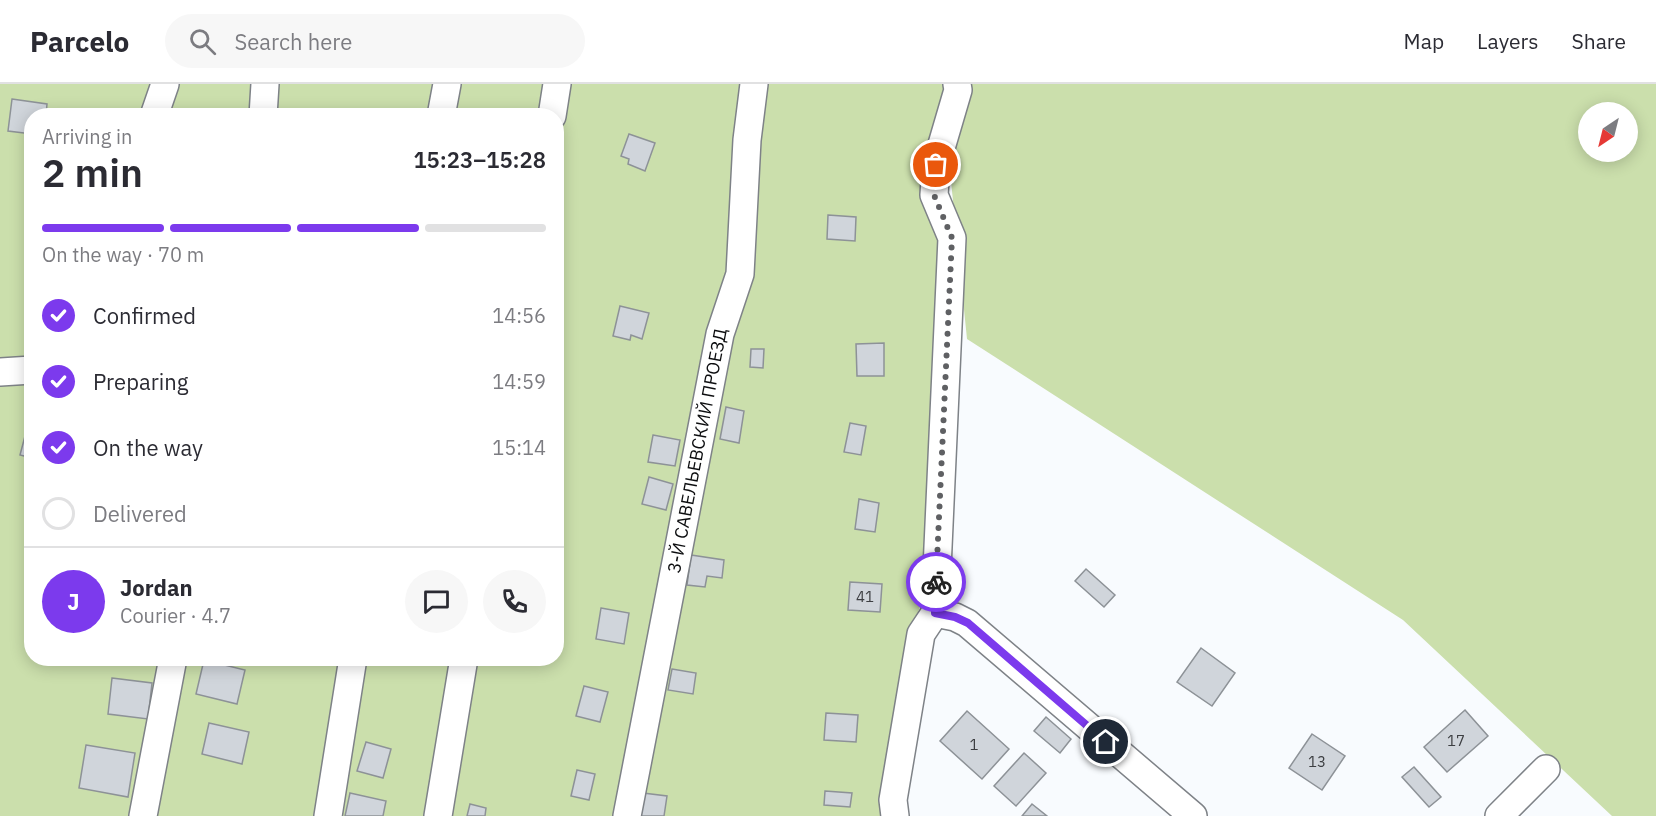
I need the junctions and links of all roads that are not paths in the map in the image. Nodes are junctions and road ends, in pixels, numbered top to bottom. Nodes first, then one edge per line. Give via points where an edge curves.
1 (165, 84) edge
2 (265, 84) edge
3 (447, 84) edge
4 (557, 84) edge
5 (754, 84) edge
6 (957, 84) edge
7 (157, 108) edge
8 (264, 108) edge
9 (442, 108) edge
10 (553, 108) edge
11 (24, 370) edge
12 (0, 372) edge
13 (935, 613) junction
14 (171, 666) edge
15 (352, 666) edge
16 (463, 666) edge
17 (1546, 769) dead end
18 (143, 816) edge
19 (328, 816) edge
20 (438, 816) edge
21 (627, 816) edge
22 (895, 816) edge
23 (1193, 816) edge
24 (1499, 816) edge

1 - 7 street
2 - 8 street
3 - 9 street
4 - 10 street
5 - 21 street, 3-Й САВЕЛЬЕВСКИЙ ПРОЕЗД via 740,274 720,334
6 - 13 street via 936,165 934,195 952,238
11 - 12 street
13 - 22 street via 921,634 893,800
13 - 23 street via 968,623
14 - 18 street
15 - 19 street
16 - 20 street
17 - 24 street

